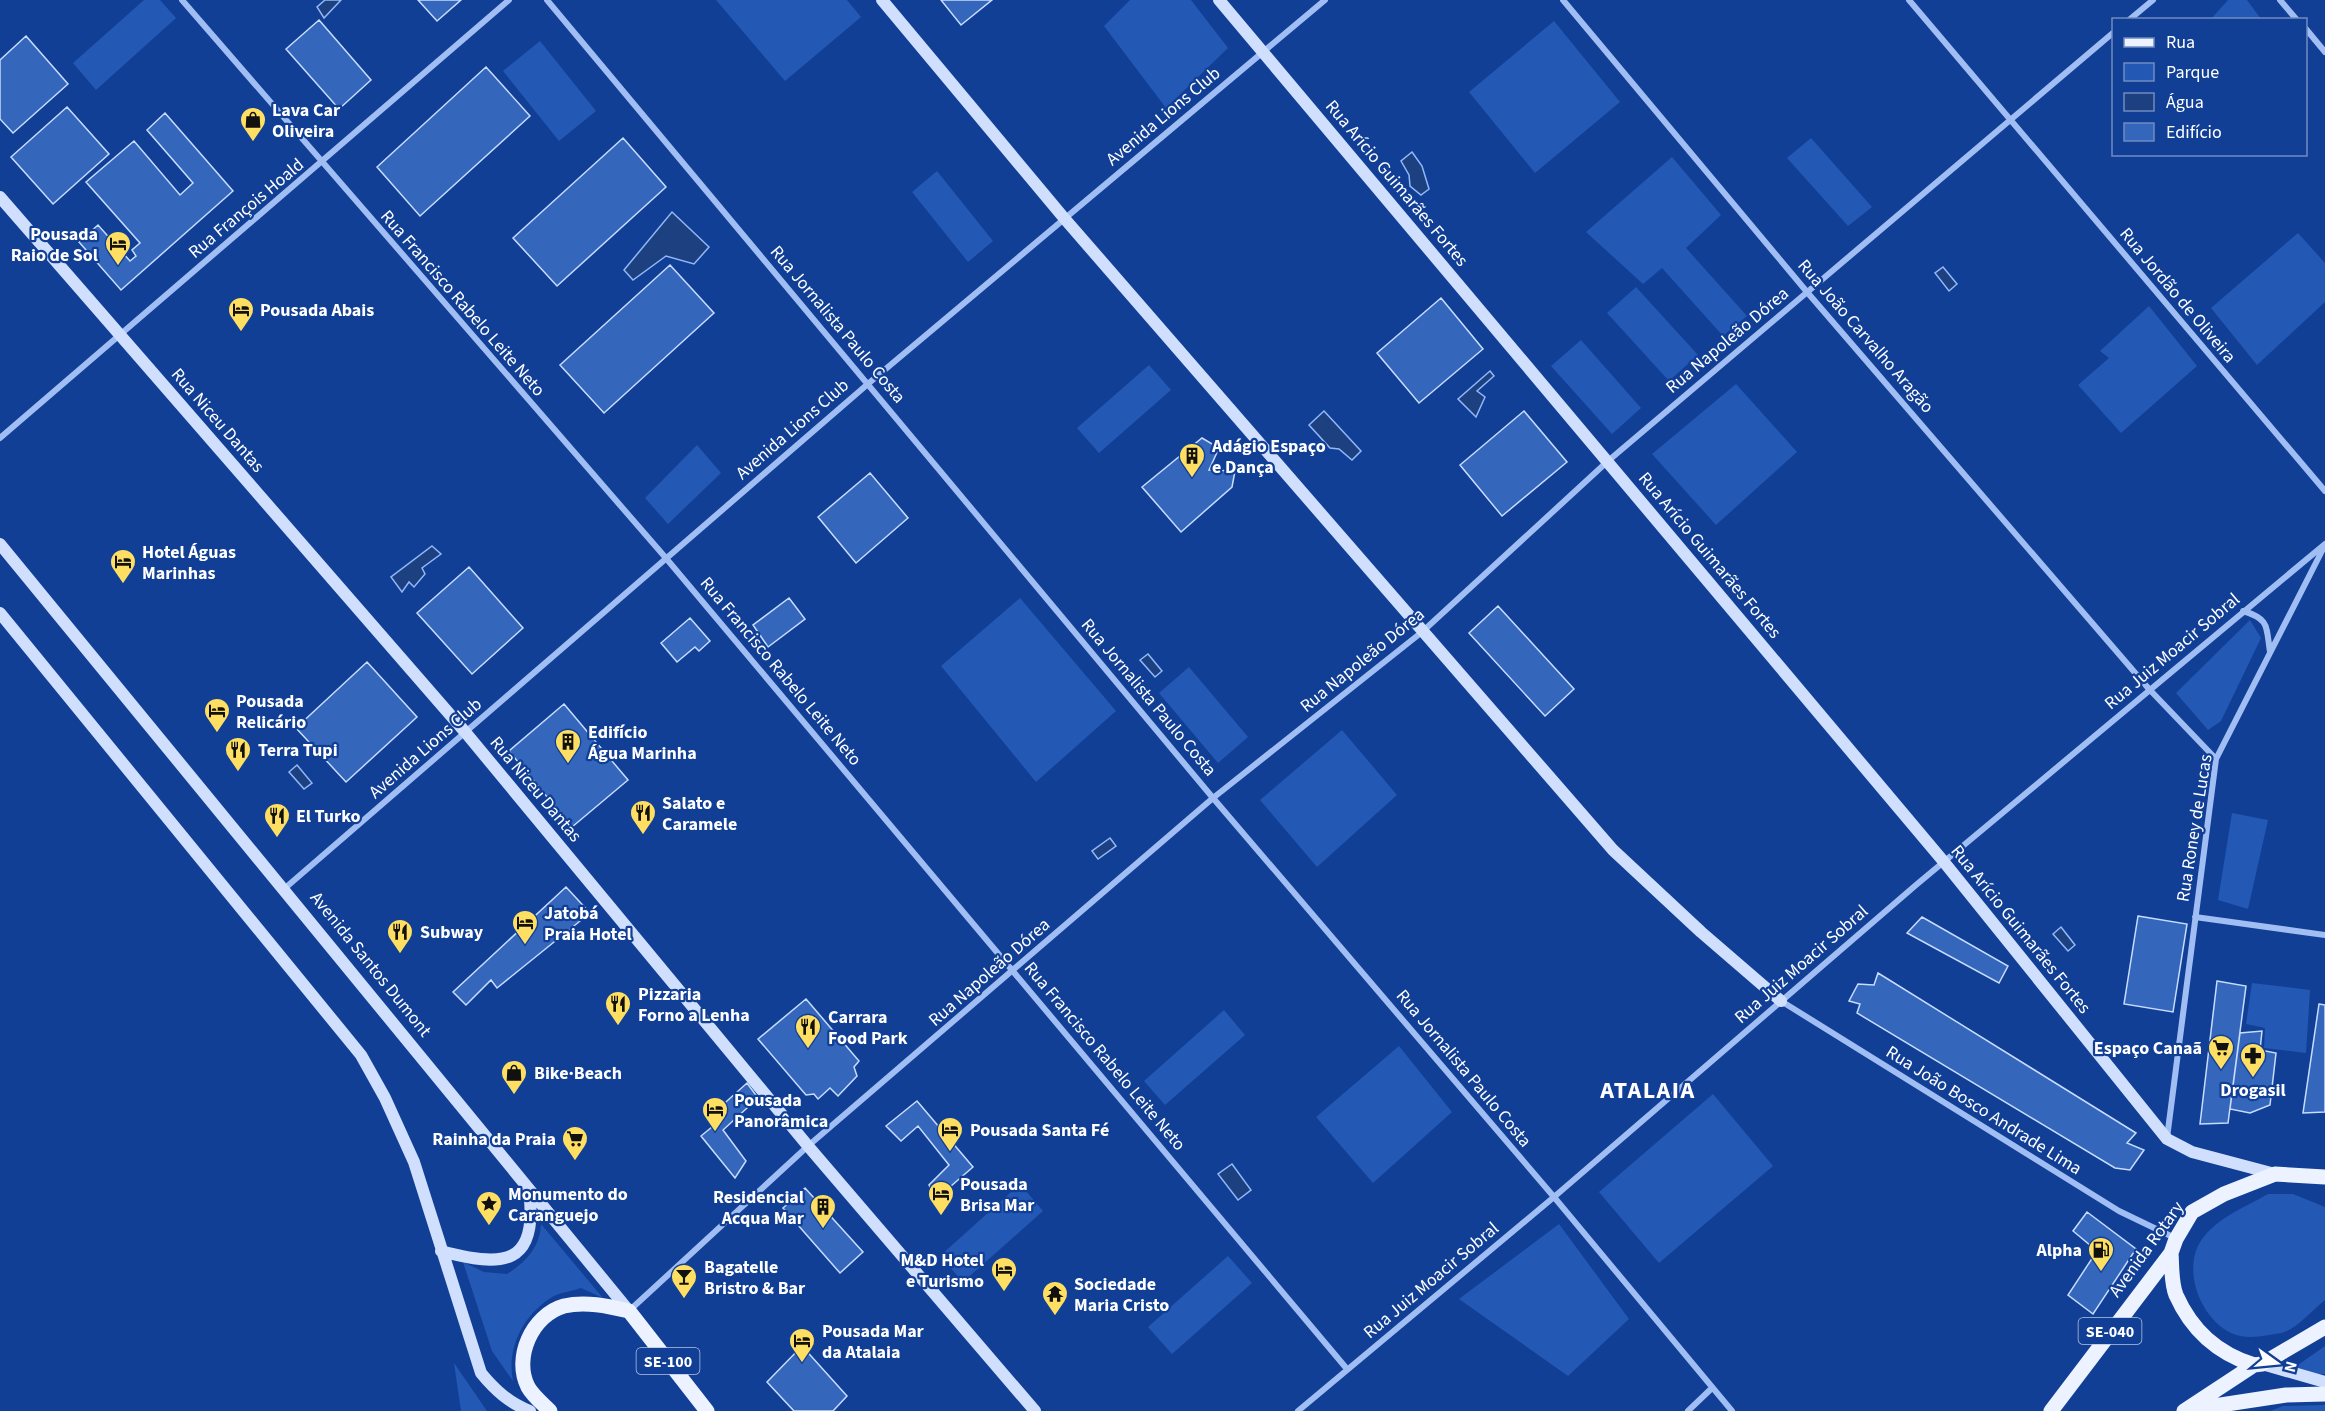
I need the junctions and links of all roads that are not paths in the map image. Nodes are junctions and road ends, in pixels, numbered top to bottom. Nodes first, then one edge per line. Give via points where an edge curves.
1 (182, 0) edge
2 (509, 0) edge
3 (547, 0) edge
4 (882, 0) edge
5 (1219, 0) edge
6 (1325, 0) edge
7 (1563, 0) edge
8 (1909, 0) edge
9 (2153, 0) edge
10 (2280, 0) edge
11 (2131, 18) edge
12 (2295, 18) edge
13 (2307, 30) edge
14 (2112, 34) edge
15 (2325, 52) edge
16 (1263, 53) junction
17 (2009, 119) junction
18 (321, 164) junction
19 (0, 197) edge
20 (1064, 218) junction
21 (1807, 292) junction
22 (120, 335) junction
23 (869, 383) junction
24 (0, 438) edge
25 (1608, 461) junction
26 (2325, 491) edge
27 (0, 544) edge
28 (2325, 544) edge
29 (665, 557) junction
30 (2244, 611) junction
31 (0, 613) edge
32 (1422, 632) junction
33 (2270, 653) junction
34 (2149, 689) junction
35 (466, 733) junction
36 (2216, 759) junction
37 (1214, 798) junction
38 (1944, 862) junction
39 (284, 889) junction
40 (2195, 917) junction
41 (2325, 934) edge
42 (1014, 970) junction
43 (1781, 1001) junction
44 (2167, 1139) junction
45 (808, 1146) junction
46 (2275, 1174) junction
47 (2321, 1180) edge
48 (529, 1190) junction
49 (1554, 1197) junction
50 (2173, 1246) junction
51 (441, 1251) junction
52 (629, 1311) junction
53 (2325, 1327) edge
54 (2258, 1365) junction
55 (1347, 1369) junction
56 (2325, 1382) edge
57 (1712, 1388) junction
58 (2325, 1394) edge
59 (530, 1411) edge
60 (550, 1411) edge
61 (707, 1411) edge
62 (1035, 1411) edge
63 (1298, 1411) edge
64 (1688, 1411) edge
65 (1732, 1411) edge
66 (2051, 1411) edge
67 (2184, 1411) edge

1 - 18 street, Rua Francisco Rabelo Leite Neto
2 - 18 street, Rua François Hoald
3 - 23 street, Rua Jornalista Paulo Costa
4 - 20 street
5 - 16 street, Rua Arício Guimarães Fortes
6 - 16 street, Avenida Lions Club
7 - 21 street, Rua João Carvalho Aragão
8 - 17 street, Rua Jordão de Oliveira
9 - 11 street
10 - 12 street
13 - 15 street
14 - 17 street, Rua Napoleão Dórea
16 - 20 street, Avenida Lions Club
16 - 25 street, Rua Arício Guimarães Fortes
17 - 21 street, Rua Napoleão Dórea
17 - 26 street, Rua Jordão de Oliveira
18 - 22 street, Rua François Hoald
18 - 29 street, Rua Francisco Rabelo Leite Neto
19 - 22 street, Rua Niceu Dantas
20 - 23 street, Avenida Lions Club
20 - 32 street
21 - 25 street, Rua Napoleão Dórea
21 - 34 street, Rua João Carvalho Aragão
22 - 24 street, Rua François Hoald
22 - 35 street, Rua Niceu Dantas
23 - 29 street, Avenida Lions Club
23 - 37 street, Rua Jornalista Paulo Costa
25 - 32 street, Rua Napoleão Dórea
25 - 38 street, Rua Arício Guimarães Fortes
27 - 39 street, Avenida Santos Dumont / SE-100
28 - 30 street, Rua Juiz Moacir Sobral
28 - 33 street, Rua Roney de Lucas
29 - 35 street, Avenida Lions Club
29 - 42 street, Rua Francisco Rabelo Leite Neto
30 - 33 street via 2265,622
30 - 34 street, Rua Juiz Moacir Sobral
31 - 51 street via 361,1055 386,1098 414,1162
32 - 37 street, Rua Napoleão Dórea
32 - 43 street via 1613,850
33 - 36 street, Rua Roney de Lucas
34 - 36 street, Rua João Carvalho Aragão
34 - 38 street, Rua Juiz Moacir Sobral
35 - 39 street, Avenida Lions Club
35 - 45 street, Rua Niceu Dantas
36 - 40 street, Rua Roney de Lucas
37 - 42 street, Rua Napoleão Dórea
37 - 49 street, Rua Jornalista Paulo Costa
38 - 43 street, Rua Juiz Moacir Sobral
38 - 44 street, Rua Arício Guimarães Fortes
39 - 48 street, Avenida Santos Dumont / SE-100
40 - 41 street
40 - 44 street, Rua Roney de Lucas
42 - 45 street, Rua Napoleão Dórea
42 - 55 street, Rua Francisco Rabelo Leite Neto
43 - 49 street, Rua Juiz Moacir Sobral
43 - 50 street, Rua João Bosco Andrade Lima
44 - 46 street via 2192,1152
45 - 52 street, Rua Napoleão Dórea
45 - 62 street, Rua Niceu Dantas
46 - 47 main road, Avenida Rotary / SE-040
46 - 50 main road, Avenida Rotary / SE-040 via 2224,1194 2192,1212
48 - 51 street via 531,1222 521,1250 490,1262
48 - 52 street, Avenida Santos Dumont / SE-100
49 - 55 street, Rua Juiz Moacir Sobral
49 - 57 street, Rua Jornalista Paulo Costa
50 - 54 main road via 2175,1293 2199,1332 2228,1356
50 - 66 main road, Avenida Rotary / SE-040
51 - 59 street via 481,1373 496,1391
52 - 60 main road via 590,1304 564,1306 534,1329 523,1353 523,1371 528,1387
52 - 61 main road, Avenida Santos Dumont / SE-100
53 - 54 main road
54 - 56 street
54 - 67 main road
55 - 63 street, Rua Juiz Moacir Sobral
57 - 64 street
57 - 65 street, Rua Jornalista Paulo Costa
58 - 67 main road via 2286,1395

